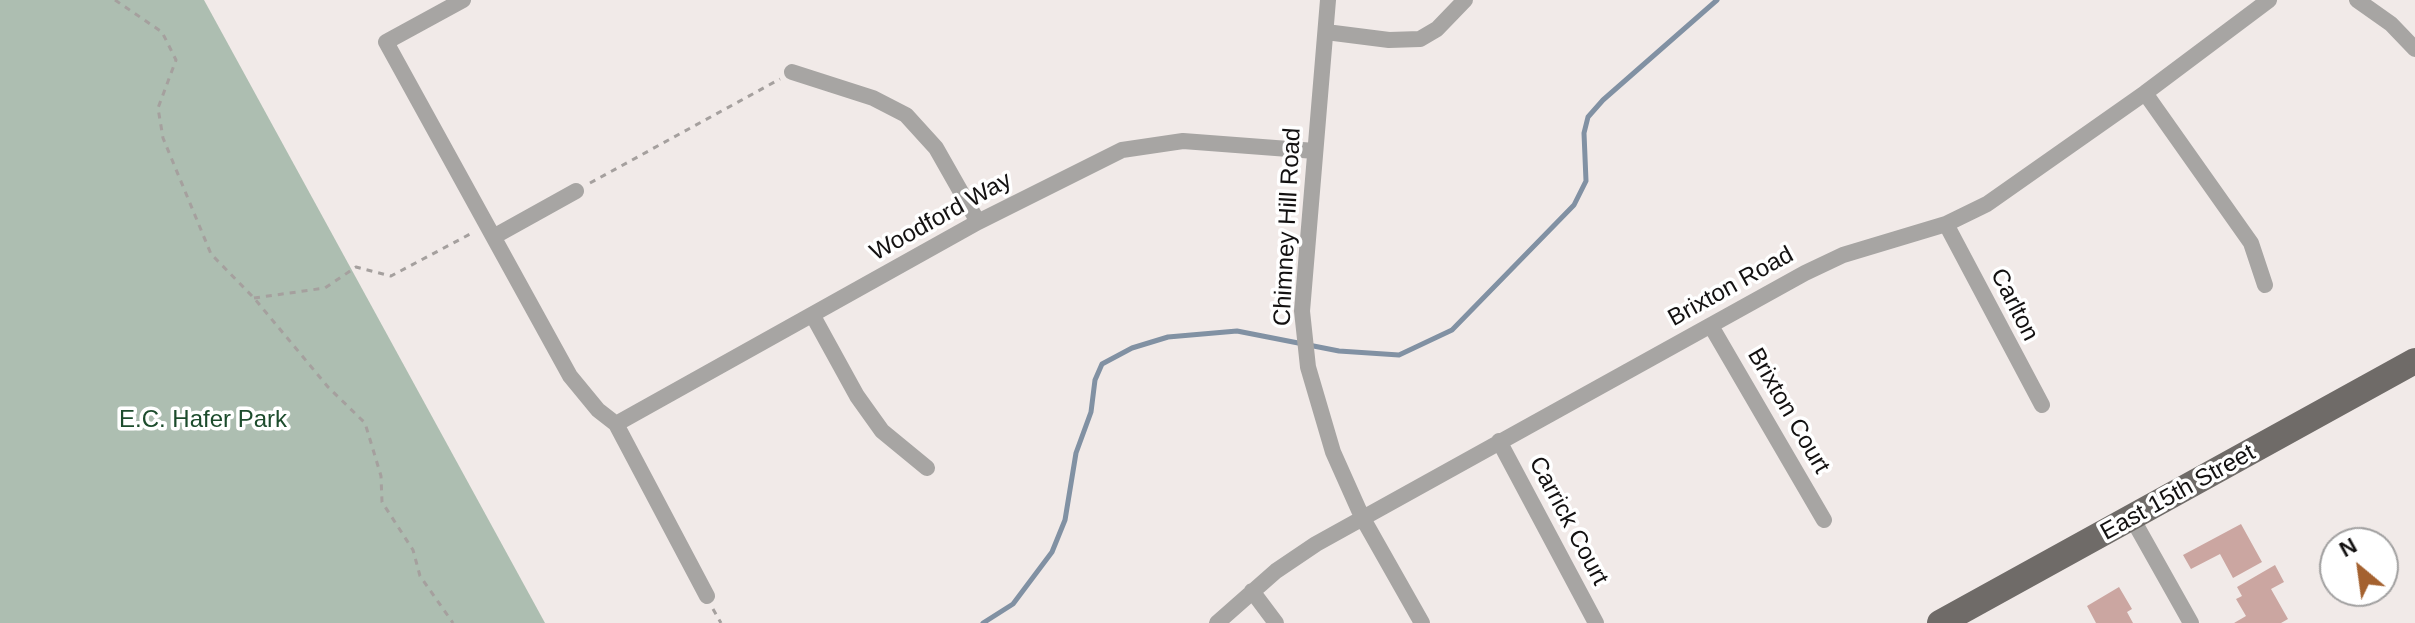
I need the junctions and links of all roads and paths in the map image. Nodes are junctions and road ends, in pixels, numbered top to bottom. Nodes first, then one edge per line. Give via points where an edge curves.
1 (115, 0) edge
2 (463, 0) edge
3 (1328, 0) edge
4 (1465, 0) edge
5 (2269, 0) edge
6 (2357, 0) edge
7 (1326, 32) junction
8 (2415, 49) edge
9 (792, 72) joint
10 (2145, 93) junction
11 (1315, 151) junction
12 (576, 191) joint
13 (978, 222) junction
14 (1946, 224) junction
15 (491, 230) junction
16 (2265, 285) dead end
17 (254, 298) junction
18 (813, 316) junction
19 (1711, 326) junction
20 (2415, 361) edge
21 (2042, 405) dead end
22 (616, 424) junction
23 (1499, 441) junction
24 (927, 468) dead end
25 (1362, 517) junction
26 (2132, 518) junction
27 (1824, 520) dead end
28 (1252, 591) junction
29 (707, 596) dead end
30 (454, 623) edge
31 (1217, 623) edge
32 (1276, 623) edge
33 (1422, 623) edge
34 (1596, 623) edge
35 (1940, 623) edge
36 (2191, 623) edge

1 - 17 path via 162,32 176,60 158,108 163,138 211,254
2 - 15 street via 386,42
3 - 7 street, Chimney Hill Road
4 - 7 street via 1420,39
5 - 10 street, Brixton Road
6 - 8 street
7 - 11 street, Chimney Hill Road
9 - 12 path
9 - 13 street via 873,98 906,115 936,148
10 - 14 street, Brixton Road via 1987,204
10 - 16 street via 2251,243
11 - 13 street, Woodford Way via 1183,141 1122,150
11 - 25 street, Chimney Hill Road via 1302,311 1308,367 1333,452
12 - 15 street
13 - 18 street, Woodford Way
14 - 19 street, Brixton Road via 1843,255
14 - 21 street, Carlton
15 - 17 path via 391,276 356,267 325,288
15 - 22 street via 570,376
17 - 30 path via 319,378 365,423 381,476 382,502 413,550 420,576
18 - 22 street, Woodford Way
18 - 24 street via 882,431
19 - 23 street, Brixton Road
19 - 27 street, Brixton Court
20 - 26 main road, East 15th Street
22 - 29 street
23 - 25 street, Brixton Road
23 - 34 street, Carrick Court
25 - 28 street, Brixton Road
25 - 33 street, Chimney Hill Road
26 - 35 main road, East 15th Street
26 - 36 street
28 - 31 street, Brixton Road
28 - 32 street

